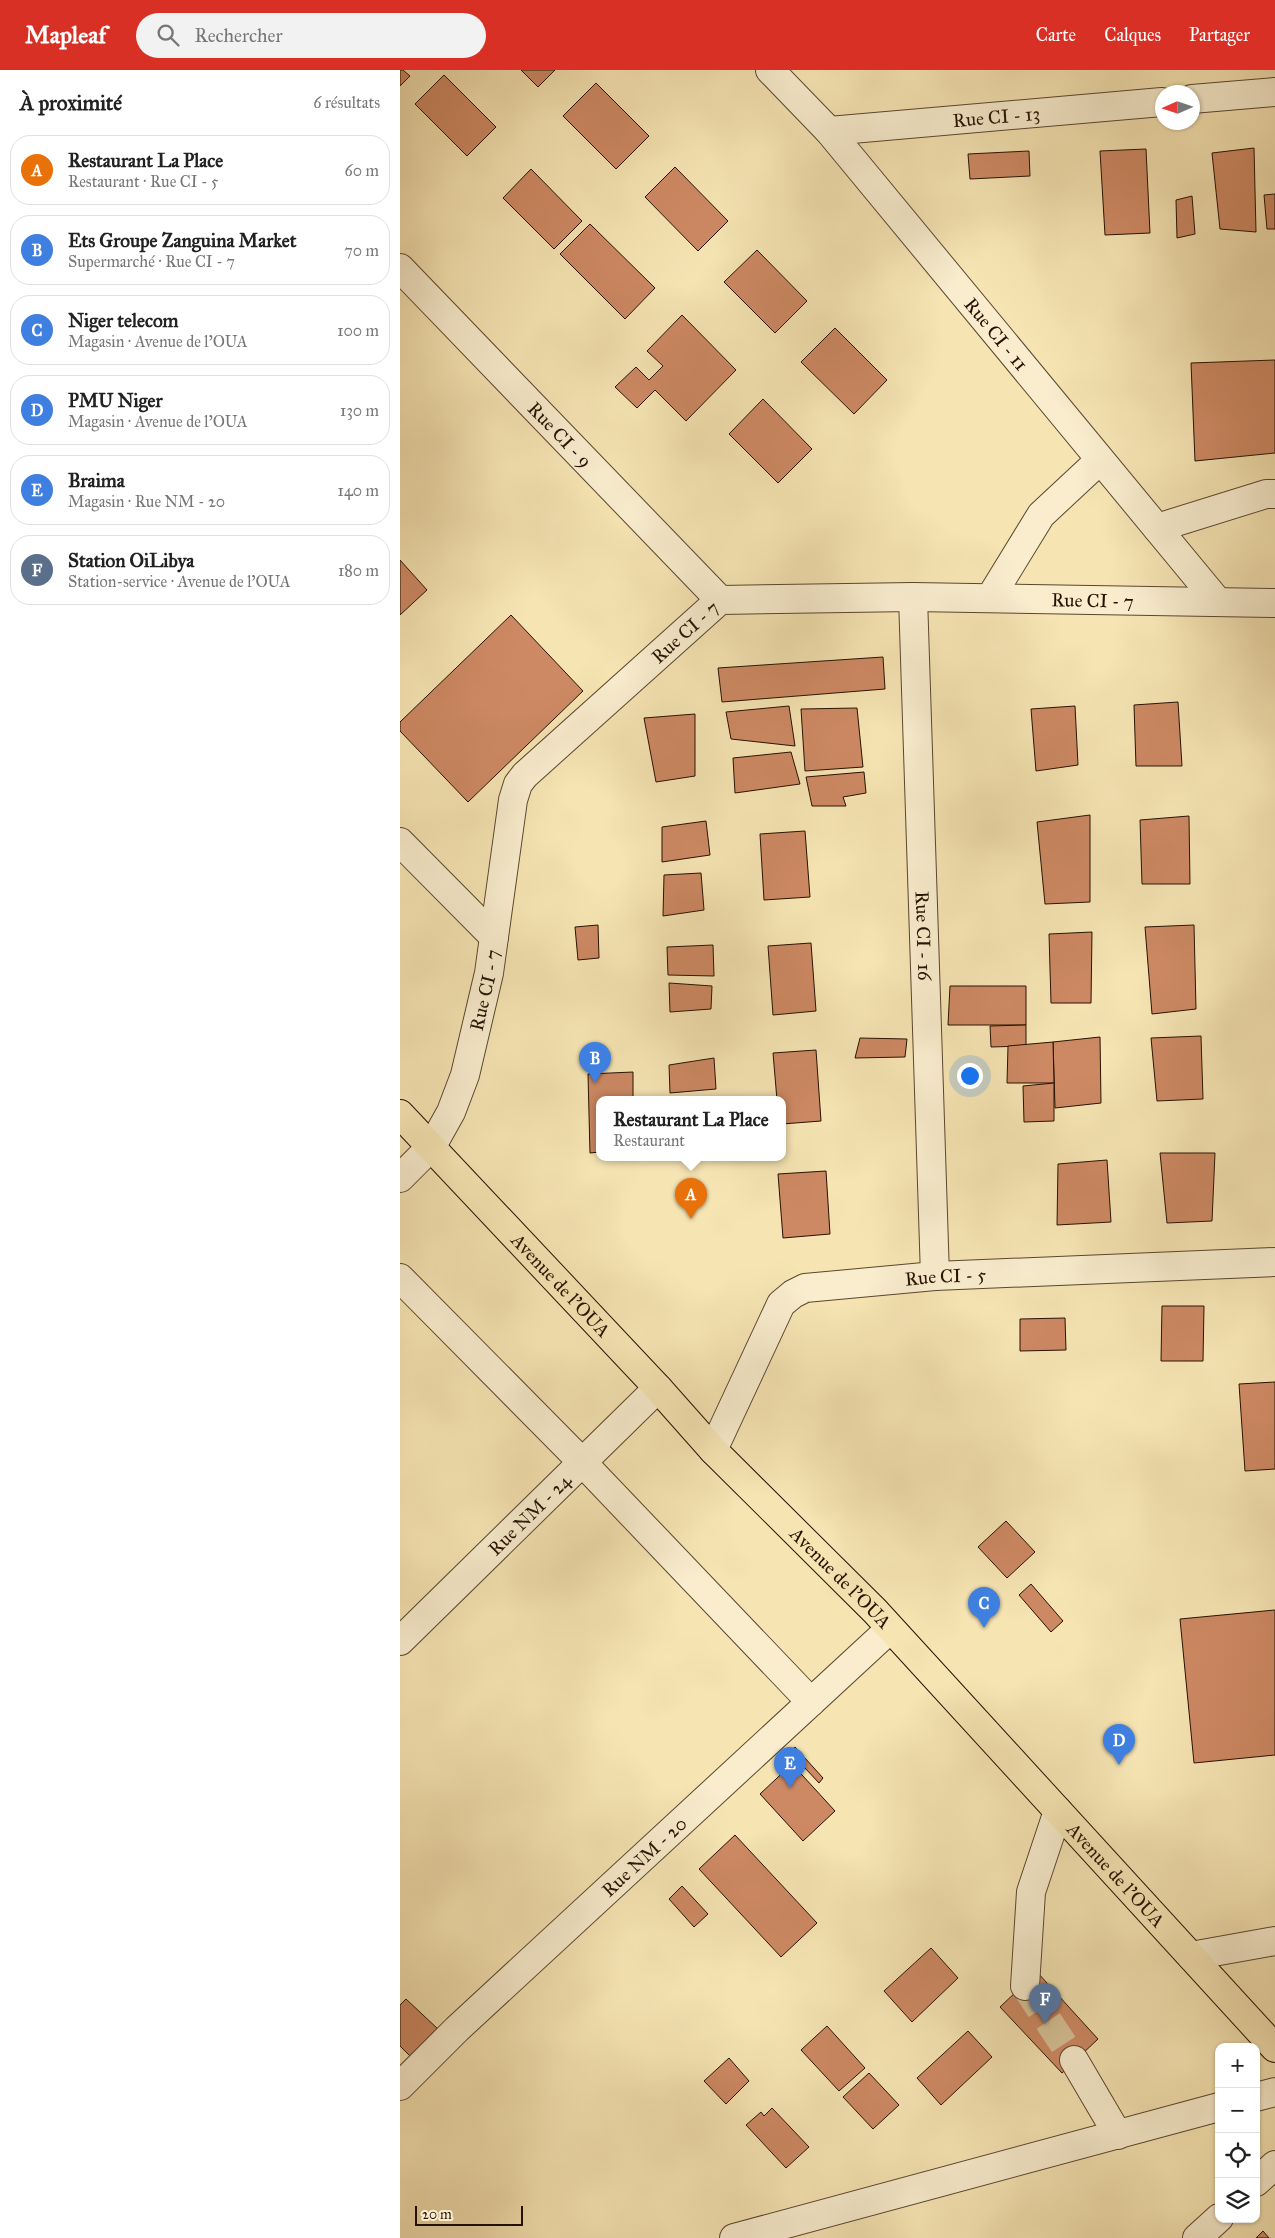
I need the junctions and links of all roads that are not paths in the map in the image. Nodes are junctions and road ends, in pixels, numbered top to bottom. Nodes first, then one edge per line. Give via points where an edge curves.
1 (770, 70) edge
2 (1275, 92) edge
3 (1200, 98) edge
4 (1155, 103) edge
5 (829, 131) junction
6 (400, 268) edge
7 (1100, 460) junction
8 (1275, 494) edge
9 (1157, 528) junction
10 (913, 597) junction
11 (990, 598) junction
12 (720, 600) junction
13 (1218, 602) junction
14 (1275, 603) edge
15 (400, 842) edge
16 (494, 937) junction
17 (400, 1114) edge
18 (432, 1146) junction
19 (400, 1178) edge
20 (1275, 1262) edge
21 (935, 1276) junction
22 (400, 1278) edge
23 (658, 1388) junction
24 (713, 1450) junction
25 (582, 1462) junction
26 (890, 1629) junction
27 (400, 1641) edge
28 (811, 1702) junction
29 (1058, 1811) junction
30 (1275, 1941) edge
31 (1191, 1956) junction
32 (1025, 1986) tunnel mouth
33 (1275, 2048) edge
34 (1074, 2060) tunnel mouth
35 (400, 2086) edge
36 (1275, 2092) edge
37 (1260, 2096) edge
38 (1215, 2108) edge
39 (1118, 2135) junction
40 (1275, 2165) edge
41 (1260, 2178) edge
42 (1215, 2222) edge
43 (734, 2238) edge
44 (1197, 2238) edge

1 - 5 street, Rue CI - 11
2 - 3 street
4 - 5 street, Rue CI - 13
5 - 7 street, Rue CI - 11
6 - 12 street, Rue CI - 9
7 - 9 street, Rue CI - 11
7 - 11 street via 1041,515
8 - 9 street
9 - 13 street, Rue CI - 11
10 - 11 street, Rue CI - 7
10 - 12 street, Rue CI - 7
10 - 21 street, Rue CI - 16
11 - 13 street, Rue CI - 7
12 - 16 street, Rue CI - 7 via 525,774 518,784
13 - 14 street, Rue CI - 7
15 - 16 street
16 - 18 street, Rue CI - 7 via 465,1075 451,1112
17 - 18 main road, Avenue de l'OUA
18 - 19 street, Rue CI - 7
18 - 23 main road, Avenue de l'OUA
20 - 21 street, Rue CI - 5
21 - 24 street, Rue CI - 5 via 805,1288 793,1294 781,1304
22 - 25 street
23 - 24 main road, Avenue de l'OUA
23 - 25 street, Rue NM - 24
24 - 26 main road, Avenue de l'OUA
25 - 27 street, Rue NM - 24
25 - 28 street
26 - 28 street, Rue NM - 20
26 - 29 main road, Avenue de l'OUA
28 - 35 street, Rue NM - 20 via 457,2029
29 - 31 main road, Avenue de l'OUA
29 - 32 street via 1031,1892
30 - 31 street
31 - 33 main road, Avenue de l'OUA
34 - 39 street
36 - 37 street
38 - 39 street
39 - 43 street
40 - 41 street
42 - 44 street

